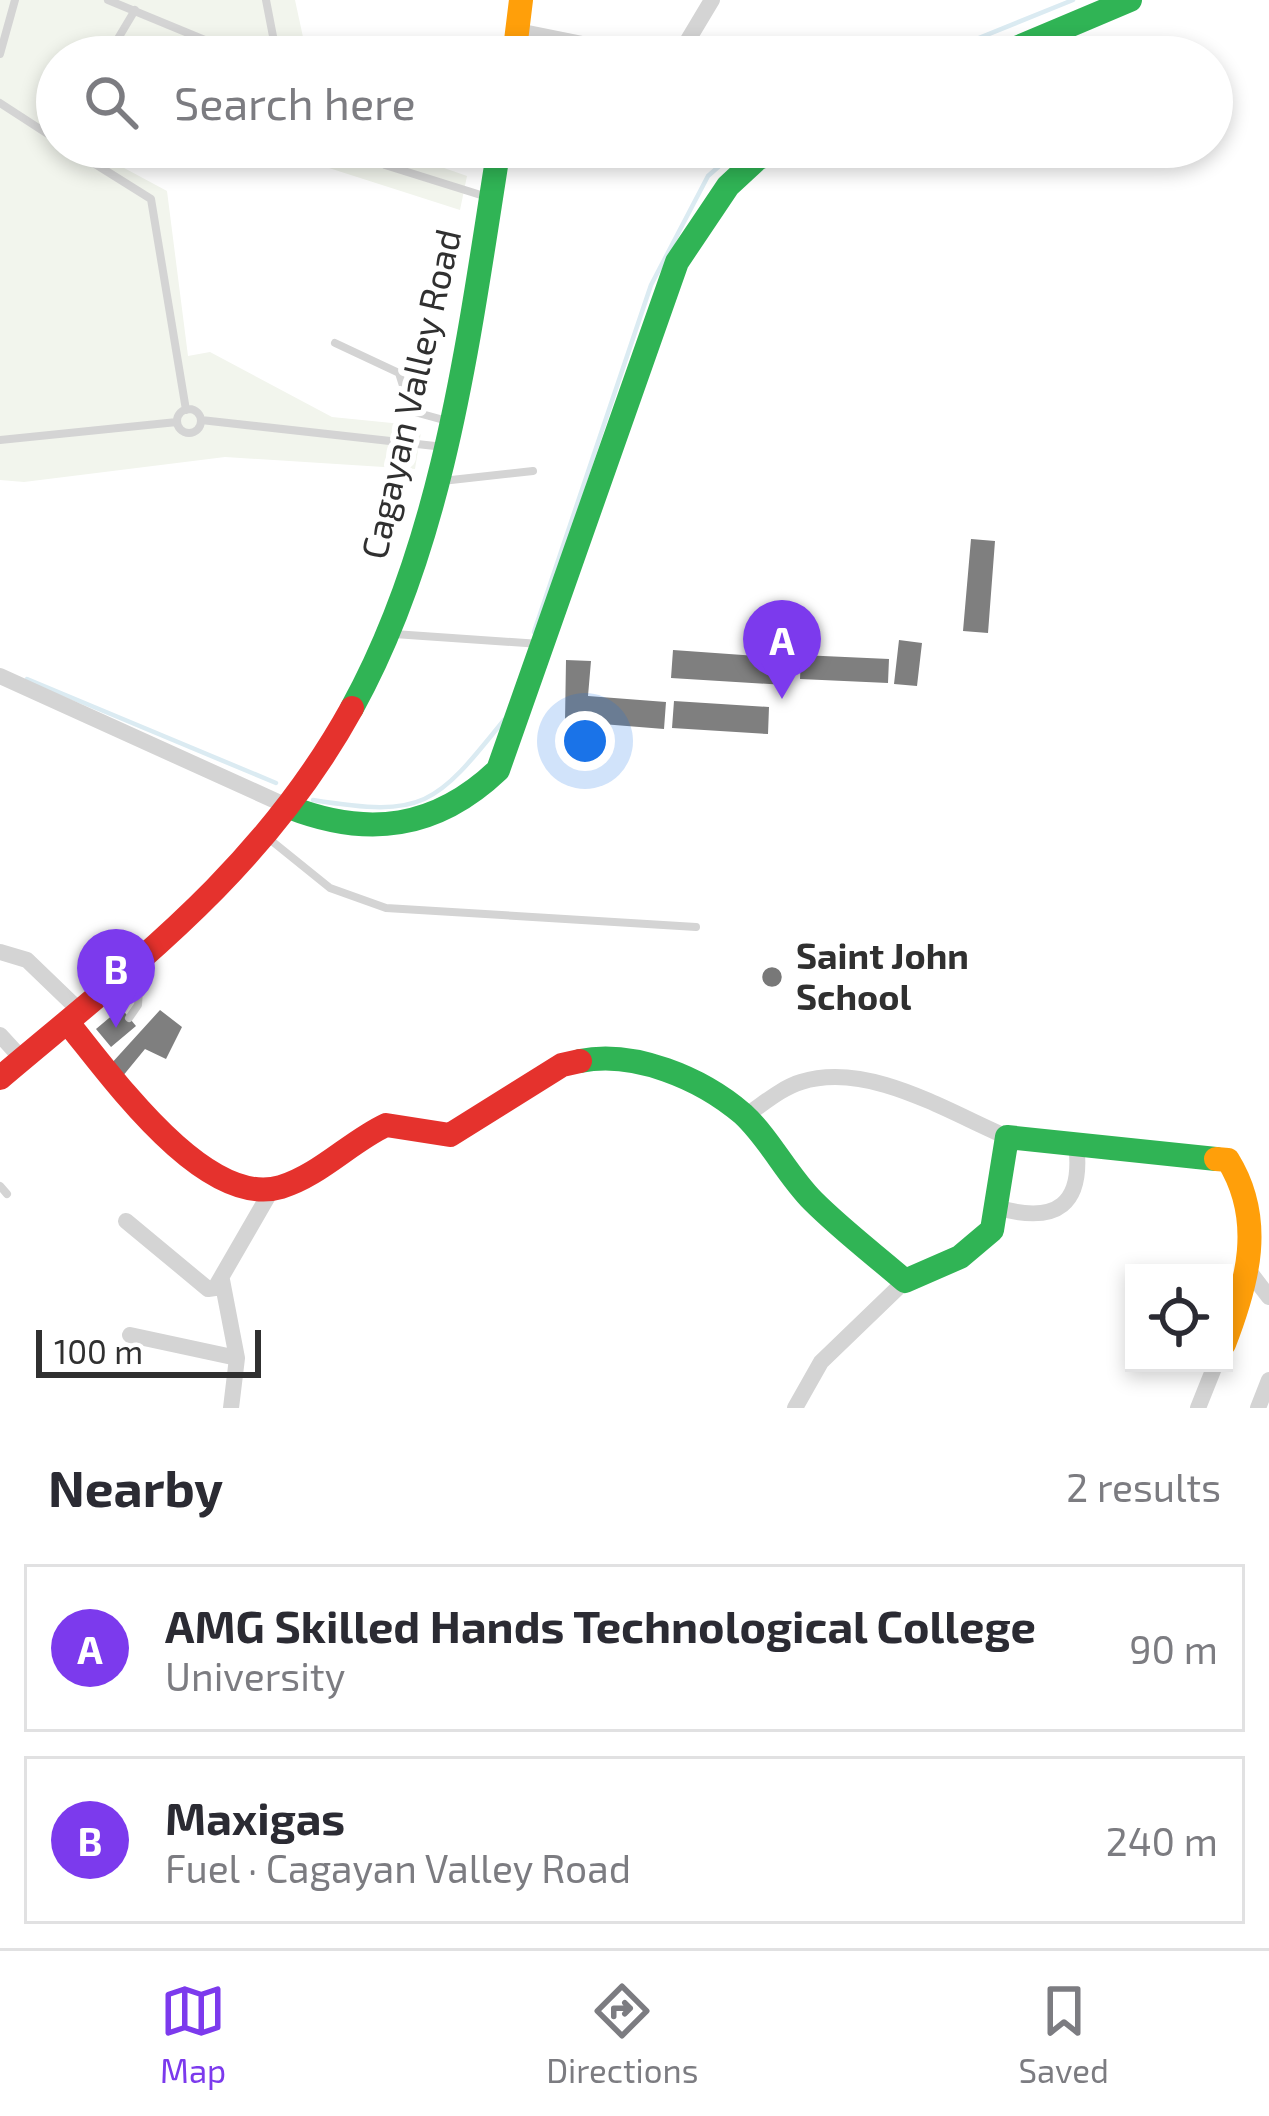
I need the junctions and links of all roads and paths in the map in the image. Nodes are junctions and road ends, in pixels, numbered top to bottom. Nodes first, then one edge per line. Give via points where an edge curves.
1 (15, 0) edge
2 (108, 0) edge
3 (266, 0) edge
4 (521, 0) edge
5 (712, 0) edge
6 (1130, 0) edge
7 (135, 10) junction
8 (518, 31) junction
9 (120, 36) edge
10 (196, 36) edge
11 (273, 36) edge
12 (517, 36) edge
13 (543, 36) edge
14 (690, 36) edge
15 (1045, 36) edge
16 (0, 54) edge
17 (0, 103) edge
18 (36, 126) edge
19 (101, 168) edge
20 (395, 168) edge
21 (496, 168) edge
22 (747, 168) edge
23 (491, 198) junction
24 (335, 343) dead end
25 (186, 410) junction
26 (201, 420) junction
27 (447, 421) junction
28 (177, 422) junction
29 (0, 440) edge
30 (442, 447) junction
31 (533, 471) dead end
32 (434, 482) junction
33 (386, 634) junction
34 (545, 644) junction
35 (0, 676) edge
36 (289, 807) junction
37 (268, 837) junction
38 (696, 927) dead end
39 (0, 952) edge
40 (141, 962) junction
41 (74, 1018) junction
42 (129, 1018) dead end
43 (0, 1035) edge
44 (98, 1037) dead end
45 (22, 1059) junction
46 (0, 1078) edge
47 (745, 1116) junction
48 (1006, 1136) junction
49 (1076, 1143) junction
50 (271, 1191) junction
51 (999, 1208) junction
52 (126, 1221) dead end
53 (1252, 1275) junction
54 (222, 1280) junction
55 (905, 1280) junction
56 (1269, 1297) edge
57 (1233, 1322) edge
58 (130, 1334) dead end
59 (237, 1358) junction
60 (1212, 1372) edge
61 (1269, 1380) edge
62 (231, 1408) edge
63 (795, 1408) edge
64 (1198, 1408) edge
65 (1258, 1408) edge

1 - 16 lane
2 - 7 lane
3 - 11 lane
4 - 8 main road
5 - 14 street
6 - 15 main road
7 - 9 lane
7 - 10 lane
8 - 12 main road
8 - 13 street
17 - 18 lane
19 - 25 lane via 151,200
20 - 23 lane
21 - 23 main road, Cagayan Valley Road
22 - 34 main road via 677,262
23 - 27 main road, Cagayan Valley Road
24 - 27 lane via 399,373 411,411
25 - 26 lane
25 - 28 lane
26 - 28 lane via 185,434
26 - 30 lane
27 - 30 main road, Cagayan Valley Road
28 - 29 lane
30 - 32 main road, Cagayan Valley Road
31 - 32 lane
32 - 33 main road, Cagayan Valley Road
33 - 34 lane
33 - 36 main road, Cagayan Valley Road
34 - 36 main road via 506,756 470,796 413,822 353,830
35 - 36 street
36 - 37 main road, Cagayan Valley Road
37 - 38 lane via 330,889 386,908
37 - 40 main road, Cagayan Valley Road
39 - 41 street via 27,960
40 - 41 main road, Cagayan Valley Road
40 - 42 lane via 140,997
41 - 44 lane
41 - 45 main road, Cagayan Valley Road
41 - 50 main road via 136,1102 214,1177
43 - 45 street
45 - 46 main road, Cagayan Valley Road
47 - 48 street via 797,1083 836,1075 898,1090
47 - 50 main road via 703,1087 637,1062 581,1058 450,1135 386,1125
47 - 55 main road via 812,1200
48 - 49 main road
48 - 51 main road
49 - 51 street via 1077,1181 1065,1203 1038,1216
49 - 53 main road via 1228,1160 1253,1198
50 - 54 street
51 - 55 main road via 975,1246
52 - 54 street via 208,1289
53 - 56 street
53 - 57 main road
54 - 59 street
55 - 63 street via 821,1362
58 - 59 street
59 - 62 street
60 - 64 street
61 - 65 street

